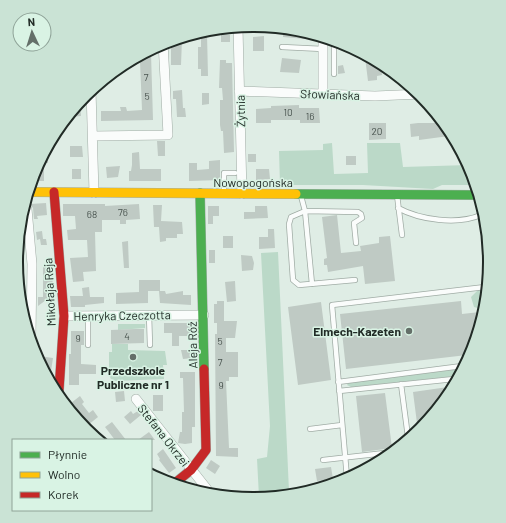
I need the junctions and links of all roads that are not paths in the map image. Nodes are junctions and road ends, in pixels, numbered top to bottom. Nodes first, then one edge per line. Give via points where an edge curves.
1 (238, 32) edge
2 (323, 43) edge
3 (282, 46) dead end
4 (334, 46) edge
5 (323, 49) junction
6 (163, 50) edge
7 (334, 74) dead end
8 (239, 91) junction
9 (322, 94) junction
10 (411, 94) edge
11 (91, 98) edge
12 (93, 136) junction
13 (235, 173) dead end
14 (34, 192) edge
15 (54, 192) junction
16 (94, 193) junction
17 (200, 194) junction
18 (224, 194) junction
19 (242, 194) junction
20 (301, 194) junction
21 (397, 195) junction
22 (473, 195) edge
23 (398, 208) junction
24 (305, 211) junction
25 (479, 215) edge
26 (27, 218) edge
27 (402, 235) dead end
28 (356, 244) dead end
29 (355, 280) dead end
30 (312, 284) junction
31 (482, 287) edge
32 (204, 314) junction
33 (149, 315) junction
34 (64, 316) junction
35 (88, 316) junction
36 (31, 322) edge
37 (88, 345) dead end
38 (150, 345) dead end
39 (457, 367) edge
40 (451, 378) edge
41 (338, 382) junction
42 (401, 384) junction
43 (59, 385) edge
44 (339, 391) junction
45 (136, 399) dead end
46 (342, 425) junction
47 (310, 429) dead end
48 (407, 432) edge
49 (380, 454) edge
50 (345, 458) junction
51 (323, 460) dead end
52 (191, 470) junction
53 (346, 472) edge
54 (180, 479) edge
55 (205, 486) edge

1 - 8 street, Żytnia
2 - 5 street
3 - 5 lane
4 - 7 lane
5 - 9 street
6 - 12 street via 168,135
8 - 9 street, Słowiańska
8 - 19 street, Żytnia
9 - 10 street, Słowiańska
11 - 12 street
12 - 16 street
13 - 18 lane via 224,173
14 - 15 street, Nowopogońska
15 - 16 street, Nowopogońska
15 - 34 street, Mikołaja Reja
16 - 17 street, Nowopogońska
17 - 18 street, Nowopogońska
17 - 32 street, Aleja Róż
18 - 19 street, Nowopogońska
19 - 20 street, Nowopogońska
20 - 21 street, Nowopogońska
20 - 24 lane
21 - 22 street, Nowopogońska
21 - 23 lane
23 - 25 lane via 426,218 470,219
23 - 27 lane
24 - 28 lane via 358,212 362,218 354,223
24 - 30 lane
24 - 30 lane via 291,217 289,224 293,280 299,285
26 - 36 street via 32,264
29 - 30 lane
31 - 41 lane via 332,305
32 - 33 street, Henryka Czeczotta
32 - 52 street, Aleja Róż via 206,450
33 - 35 street, Henryka Czeczotta
33 - 38 lane
34 - 35 street, Henryka Czeczotta
34 - 43 street, Mikołaja Reja
35 - 37 lane
39 - 41 lane
40 - 42 lane
41 - 44 lane
42 - 44 lane
42 - 48 lane
44 - 46 lane
45 - 52 street, Stefana Okrzei
46 - 47 lane
46 - 50 lane
49 - 50 lane
50 - 51 lane
50 - 53 lane
52 - 54 street, Aleja Róż
52 - 55 street, Stefana Okrzei

